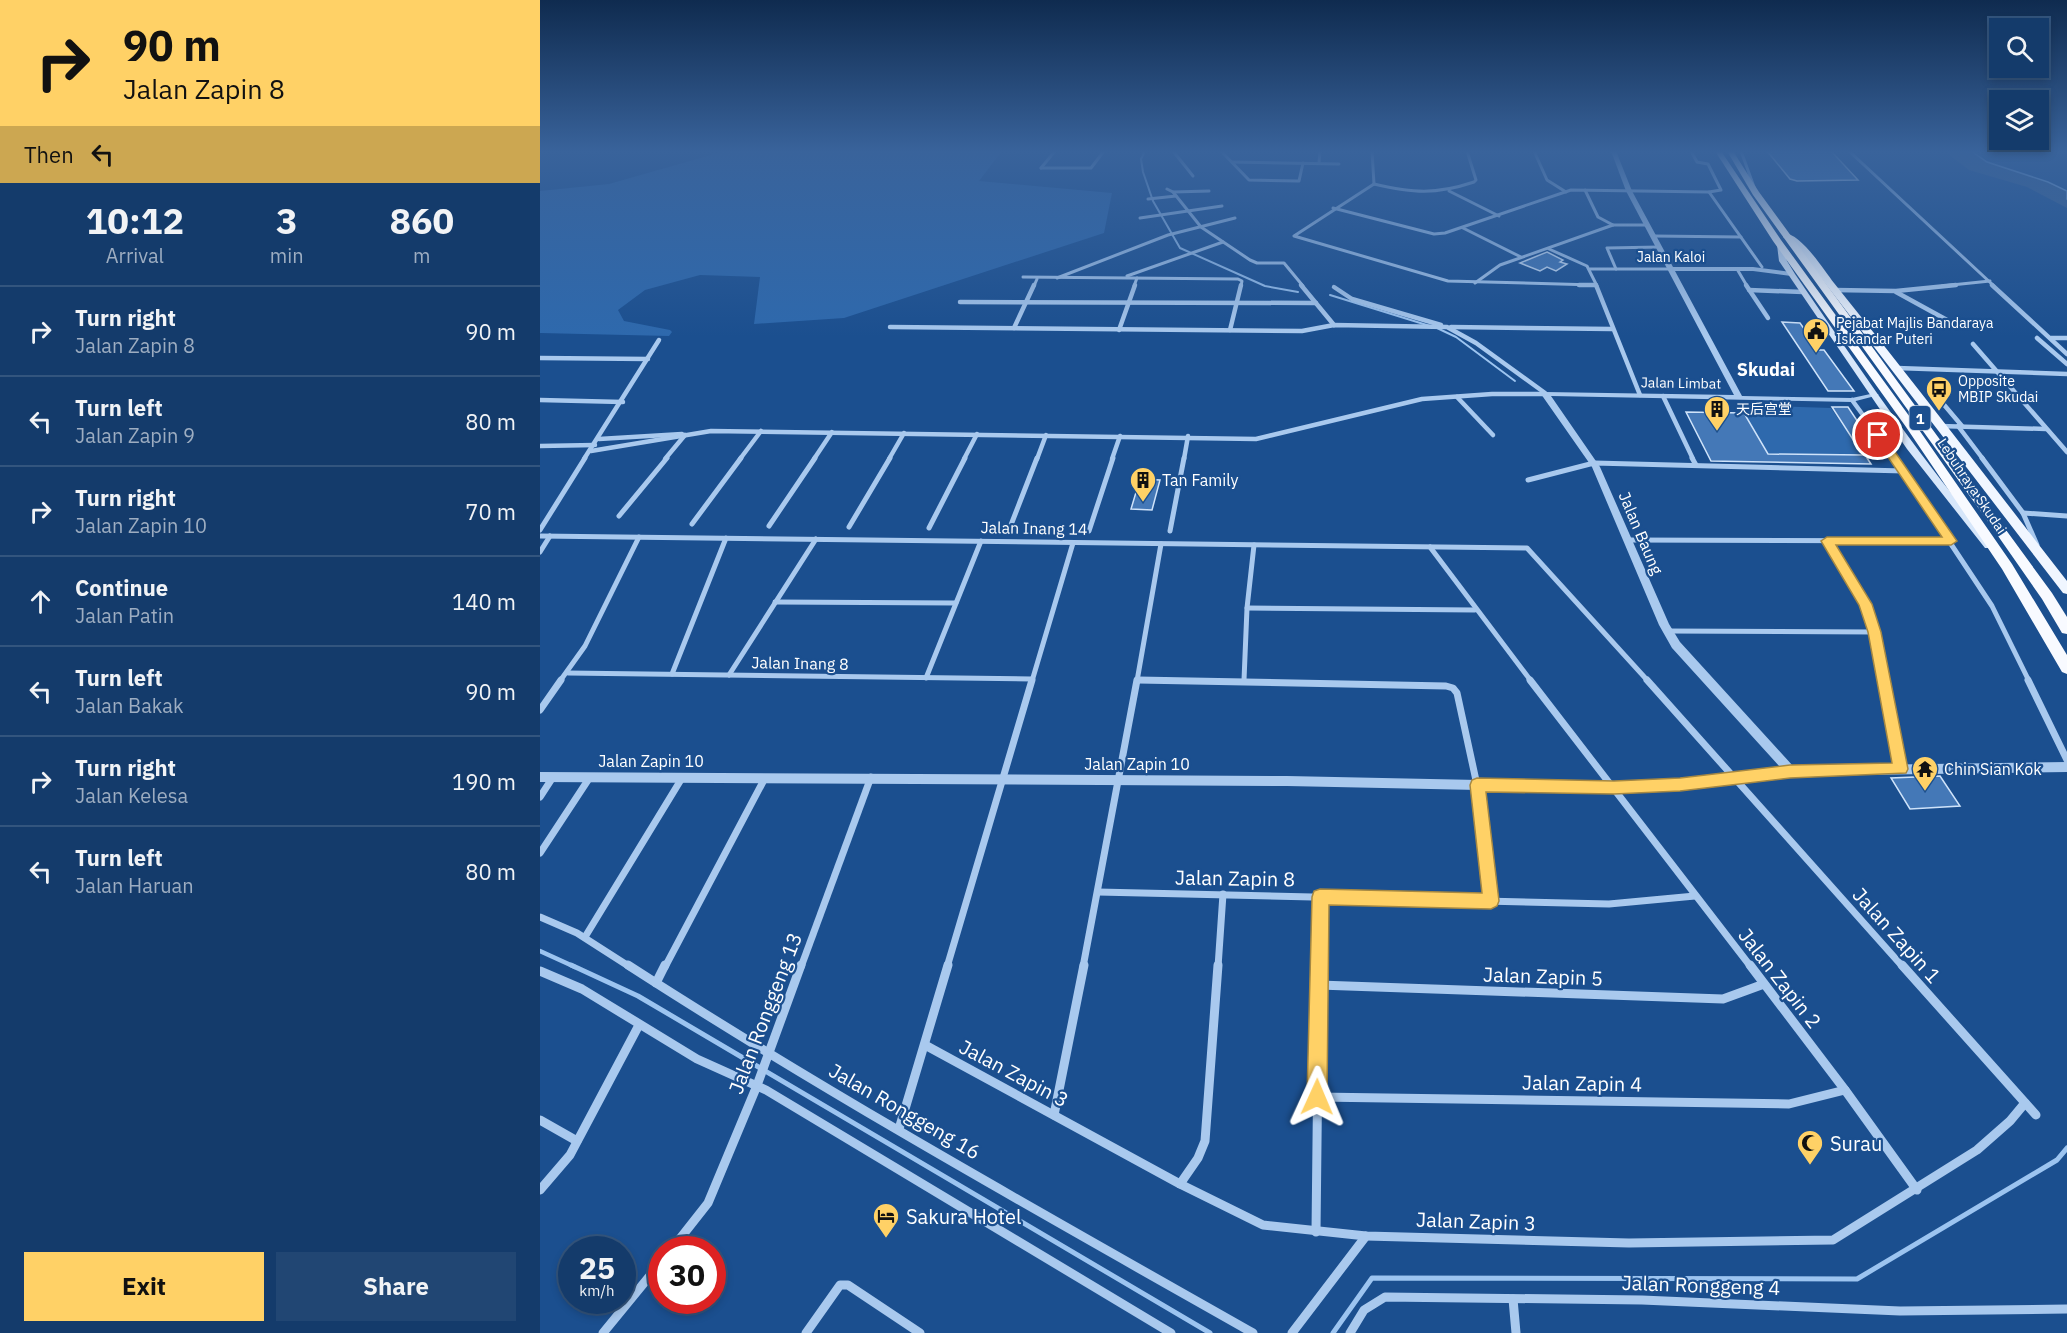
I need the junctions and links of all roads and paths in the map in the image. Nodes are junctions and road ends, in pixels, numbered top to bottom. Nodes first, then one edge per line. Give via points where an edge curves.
1 (1171, 213) edge
2 (1189, 213) edge
3 (1325, 213) edge
4 (1353, 213) edge
5 (1495, 213) edge
6 (1508, 213) edge
7 (1596, 213) edge
8 (1641, 213) edge
9 (1724, 213) edge
10 (1759, 213) edge
11 (1770, 213) edge
12 (1916, 213) edge
13 (1500, 216) junction
14 (1140, 218) dead end
15 (1235, 218) dead end
16 (1613, 225) junction
17 (1648, 225) junction
18 (1201, 227) junction
19 (1462, 228) junction
20 (1786, 235) junction
21 (1654, 236) junction
22 (1741, 237) junction
23 (1223, 242) junction
24 (1780, 245) junction
25 (1659, 247) junction
26 (1548, 248) junction
27 (1521, 257) junction
28 (1783, 261) junction
29 (1762, 267) junction
30 (1590, 269) junction
31 (1616, 269) junction
32 (1671, 269) junction
33 (1737, 269) junction
34 (1753, 269) junction
35 (1791, 274) junction
36 (1023, 277) dead end
37 (1122, 278) junction
38 (1137, 278) junction
39 (1037, 279) junction
40 (1055, 279) junction
41 (1990, 281) junction
42 (1474, 283) junction
43 (1595, 285) junction
44 (1334, 287) dead end
45 (1749, 290) junction
46 (1835, 290) junction
47 (1896, 291) junction
48 (1803, 292) junction
49 (960, 302) dead end
50 (1025, 302) junction
51 (1130, 303) junction
52 (1235, 303) junction
53 (1316, 303) junction
54 (1768, 318) dead end
55 (1947, 320) dead end
56 (1334, 325) junction
57 (1853, 326) junction
58 (890, 327) dead end
59 (1447, 327) junction
60 (1014, 328) junction
61 (1612, 329) junction
62 (1119, 330) junction
63 (1230, 330) junction
64 (2037, 338) dead end
65 (2050, 338) junction
66 (2067, 338) edge
67 (659, 340) dead end
68 (1973, 344) dead end
69 (2067, 354) edge
70 (540, 358) edge
71 (648, 359) junction
72 (2066, 362) edge
73 (1897, 368) junction
74 (1994, 371) junction
75 (2067, 374) edge
76 (1545, 394) junction
77 (1875, 395) junction
78 (1640, 396) junction
79 (1663, 396) junction
80 (1916, 396) junction
81 (1457, 397) junction
82 (1739, 398) junction
83 (540, 400) edge
84 (1852, 400) junction
85 (1940, 400) dead end
86 (623, 402) junction
87 (1882, 408) junction
88 (1940, 426) junction
89 (1960, 426) junction
90 (2046, 429) junction
91 (761, 431) junction
92 (832, 432) junction
93 (904, 433) junction
94 (977, 434) junction
95 (685, 435) junction
96 (1046, 435) junction
97 (1493, 435) dead end
98 (1120, 436) junction
99 (1188, 436) junction
100 (598, 439) junction
101 (595, 445) junction
102 (540, 446) edge
103 (591, 451) junction
104 (2067, 452) edge
105 (1594, 463) junction
106 (1696, 465) junction
107 (1904, 471) junction
108 (1528, 480) dead end
109 (2023, 513) junction
110 (619, 516) dead end
111 (2067, 516) edge
112 (692, 524) dead end
113 (769, 526) dead end
114 (849, 528) dead end
115 (928, 528) dead end
116 (540, 530) edge
117 (1008, 530) dead end
118 (1089, 531) dead end
119 (1170, 531) dead end
120 (540, 536) edge
121 (550, 536) junction
122 (639, 537) junction
123 (726, 538) junction
124 (816, 539) junction
125 (1628, 540) junction
126 (981, 541) junction
127 (1827, 541) junction
128 (1951, 541) junction
129 (1073, 543) junction
130 (1161, 544) junction
131 (1254, 545) junction
132 (1430, 547) junction
133 (1527, 548) joint
134 (540, 552) edge
135 (2042, 556) junction
136 (2007, 567) junction
137 (2067, 590) edge
138 (775, 602) junction
139 (956, 603) junction
140 (1247, 608) junction
141 (1475, 610) junction
142 (2067, 629) edge
143 (1667, 631) junction
144 (1875, 632) junction
145 (2067, 668) edge
146 (567, 673) junction
147 (672, 674) junction
148 (729, 675) junction
149 (926, 678) junction
150 (1031, 679) junction
151 (1138, 680) junction
152 (1244, 680) junction
153 (540, 710) edge
154 (2067, 760) edge
155 (2067, 767) edge
156 (1901, 769) junction
157 (1790, 771) junction
158 (540, 777) edge
159 (554, 777) junction
160 (590, 777) junction
161 (682, 777) junction
162 (765, 777) junction
163 (871, 777) junction
164 (1733, 778) junction
165 (1001, 779) junction
166 (1118, 780) junction
167 (1477, 785) junction
168 (1614, 788) junction
169 (540, 797) edge
170 (540, 853) edge
171 (1098, 892) junction
172 (1223, 894) junction
173 (1695, 896) junction
174 (1320, 897) junction
175 (1491, 901) junction
176 (540, 917) edge
177 (585, 938) junction
178 (540, 971) edge
179 (656, 983) junction
180 (1764, 984) junction
181 (1319, 985) junction
182 (639, 1024) junction
183 (925, 1045) junction
184 (770, 1052) junction
185 (756, 1088) junction
186 (1845, 1090) junction
187 (1317, 1097) junction
188 (2025, 1103) junction
189 (1054, 1115) junction
190 (2036, 1115) dead end
191 (540, 1120) edge
192 (899, 1129) junction
193 (577, 1141) junction
194 (1179, 1184) junction
195 (540, 1190) edge
196 (1917, 1190) junction
197 (1316, 1232) junction
198 (682, 1236) edge
199 (1366, 1236) junction
200 (648, 1278) edge
201 (1512, 1299) junction
202 (2067, 1309) edge
203 (603, 1333) edge
204 (806, 1333) edge
205 (920, 1333) edge
206 (1171, 1333) edge
207 (1253, 1333) edge
208 (1292, 1333) edge
209 (1350, 1333) edge
210 (1516, 1333) edge

1 - 14 street
2 - 18 street
3 - 42 street via 1294,236 1448,281
4 - 19 street via 1434,234
5 - 13 street
6 - 13 street
7 - 16 street
8 - 17 street
9 - 22 street
10 - 24 highway, Lebuhraya Skudai / 1
11 - 20 highway, Lebuhraya Skudai / 1
12 - 41 street
13 - 19 street
15 - 18 street
16 - 17 street
16 - 26 street
17 - 21 street
18 - 23 street
18 - 40 street via 1168,235
19 - 27 street
20 - 46 main road via 1801,246
20 - 57 highway, Lebuhraya Skudai / 1
21 - 22 street
21 - 25 street
22 - 29 street
23 - 37 street
23 - 53 street via 1257,263 1284,263
24 - 28 main road
24 - 136 highway, Lebuhraya Skudai / 1 via 1905,417
25 - 31 street via 1607,248
25 - 32 street
26 - 27 street
26 - 30 street
27 - 42 street via 1489,271
28 - 29 street, Jalan Kaloi
28 - 35 main road
29 - 34 street, Jalan Kaloi
30 - 31 street, Jalan Kaloi
30 - 43 street
31 - 32 street, Jalan Kaloi
32 - 33 street, Jalan Kaloi
32 - 82 street
33 - 34 street, Jalan Kaloi
33 - 45 street
34 - 35 street, Jalan Kaloi
35 - 48 main road
36 - 39 street
37 - 38 street
37 - 40 street
38 - 51 street
38 - 52 street via 1238,279 1242,281
39 - 40 street
39 - 50 street
41 - 47 street
41 - 65 street
42 - 43 street
43 - 61 street
44 - 59 street via 1352,300
45 - 48 street
45 - 54 street
46 - 47 street
46 - 73 main road
47 - 55 street
48 - 77 main road
49 - 50 street
50 - 51 street
50 - 60 street
51 - 52 street
51 - 62 street
52 - 53 street
52 - 63 street
53 - 56 street
56 - 59 street
56 - 63 street via 1311,331
57 - 80 highway
57 - 142 highway, Lebuhraya Skudai / 1
58 - 60 street
59 - 61 street
59 - 76 street, Jalan Baung via 1476,343
60 - 62 street
61 - 78 street
62 - 63 street
64 - 72 street
65 - 66 street
65 - 69 street
67 - 71 street
68 - 74 street
70 - 71 street
71 - 86 street
73 - 74 street
73 - 80 main road
74 - 75 street
74 - 90 street
76 - 78 street, Jalan Limbat
76 - 81 street
76 - 105 street, Jalan Baung
77 - 84 street, Jalan Limbat
77 - 87 main road
78 - 79 street, Jalan Limbat
79 - 82 street, Jalan Limbat
79 - 106 street
80 - 88 main road
81 - 97 street
81 - 99 street via 1422,399 1256,439
82 - 84 street, Jalan Limbat
83 - 86 street
84 - 87 street, Jalan Limbat
84 - 107 street
85 - 89 street
86 - 100 street
87 - 136 main road via 1948,499
88 - 89 street
88 - 135 main road
89 - 90 street
89 - 109 street
90 - 104 street
91 - 92 street
91 - 95 street
91 - 112 street
92 - 93 street
92 - 113 street
93 - 94 street
93 - 114 street
94 - 96 street
94 - 115 street
95 - 100 street
95 - 103 street
95 - 110 street
96 - 98 street
96 - 117 street
98 - 99 street
98 - 118 street
99 - 119 street
100 - 101 street
101 - 102 street
101 - 103 street
103 - 116 street
105 - 106 street
105 - 108 street
105 - 125 street, Jalan Baung
106 - 107 street
107 - 128 street
109 - 111 street
109 - 135 street
120 - 121 street, Jalan Inang 14
121 - 122 street, Jalan Inang 14
121 - 134 street
122 - 123 street, Jalan Inang 14
122 - 146 street via 585,646
123 - 124 street, Jalan Inang 14
123 - 147 street
124 - 126 street, Jalan Inang 14
124 - 138 street
125 - 127 street
125 - 143 street, Jalan Baung
126 - 129 street, Jalan Inang 14
126 - 139 street
127 - 128 street
127 - 144 street via 1866,604
128 - 154 street via 1992,606
129 - 130 street, Jalan Inang 14
129 - 150 street
130 - 131 street, Jalan Inang 14
130 - 151 street
131 - 132 street, Jalan Inang 14
131 - 140 street
132 - 133 street, Jalan Inang 14
132 - 141 street, Jalan Zapin 2
133 - 164 street, Jalan Zapin 1
135 - 137 main road
136 - 145 highway, Lebuhraya Skudai / 1
138 - 139 street
138 - 148 street
139 - 149 street
140 - 141 street
140 - 152 street
141 - 168 street, Jalan Zapin 2
143 - 144 street
143 - 157 street, Jalan Baung via 1694,667
144 - 156 street
146 - 147 street, Jalan Inang 8
146 - 153 street
147 - 148 street, Jalan Inang 8
148 - 149 street, Jalan Inang 8
149 - 150 street, Jalan Inang 8
150 - 165 street
151 - 152 street
151 - 166 street
152 - 167 street via 1453,688
155 - 156 street, Jalan Zapin 10
156 - 157 street, Jalan Zapin 10
157 - 164 street, Jalan Zapin 10
158 - 159 street, Jalan Zapin 10
159 - 160 street, Jalan Zapin 10
159 - 169 street
160 - 161 street, Jalan Zapin 10
160 - 170 street
161 - 162 street, Jalan Zapin 10
161 - 177 street
162 - 163 street, Jalan Zapin 10
162 - 179 street
163 - 165 street, Jalan Zapin 10
163 - 184 street, Jalan Ronggeng 13
164 - 168 street, Jalan Zapin 10
164 - 188 street, Jalan Zapin 1
165 - 166 street, Jalan Zapin 10
165 - 183 street
166 - 167 street, Jalan Zapin 10
166 - 171 street
167 - 168 street, Jalan Zapin 10
167 - 175 street
168 - 173 street, Jalan Zapin 2
171 - 172 street, Jalan Zapin 8
171 - 189 street
172 - 174 street, Jalan Zapin 8
172 - 194 street via 1205,1140 1198,1158
173 - 175 street, Jalan Zapin 8 via 1609,904
173 - 180 street, Jalan Zapin 2
174 - 175 street, Jalan Zapin 8
174 - 181 street
176 - 177 street, Jalan Ronggeng 16
177 - 179 street, Jalan Ronggeng 16
178 - 182 street via 582,989
179 - 184 street, Jalan Ronggeng 16
180 - 181 street, Jalan Zapin 5 via 1723,999
180 - 186 street, Jalan Zapin 2
181 - 187 street
182 - 185 street
182 - 193 street
183 - 189 street, Jalan Zapin 3
183 - 192 street
184 - 185 street, Jalan Ronggeng 13
184 - 192 street, Jalan Ronggeng 16
185 - 198 street, Jalan Ronggeng 13 via 708,1203
185 - 206 street via 776,1096
186 - 187 street, Jalan Zapin 4 via 1789,1104
186 - 196 street, Jalan Zapin 2
187 - 197 street
188 - 190 street, Jalan Zapin 1
188 - 196 street, Jalan Zapin 3 via 1977,1150
189 - 194 street, Jalan Zapin 3
191 - 193 street
192 - 207 street, Jalan Ronggeng 16
193 - 195 street
194 - 197 street, Jalan Zapin 3 via 1263,1225
196 - 199 street, Jalan Zapin 3 via 1833,1240 1629,1244
197 - 199 street, Jalan Zapin 3
199 - 208 street
200 - 203 street
201 - 202 street, Jalan Ronggeng 4 via 1642,1300 1900,1311
201 - 209 street, Jalan Ronggeng 4 via 1385,1297 1364,1310
201 - 210 street
204 - 205 street via 833,1293 848,1285

